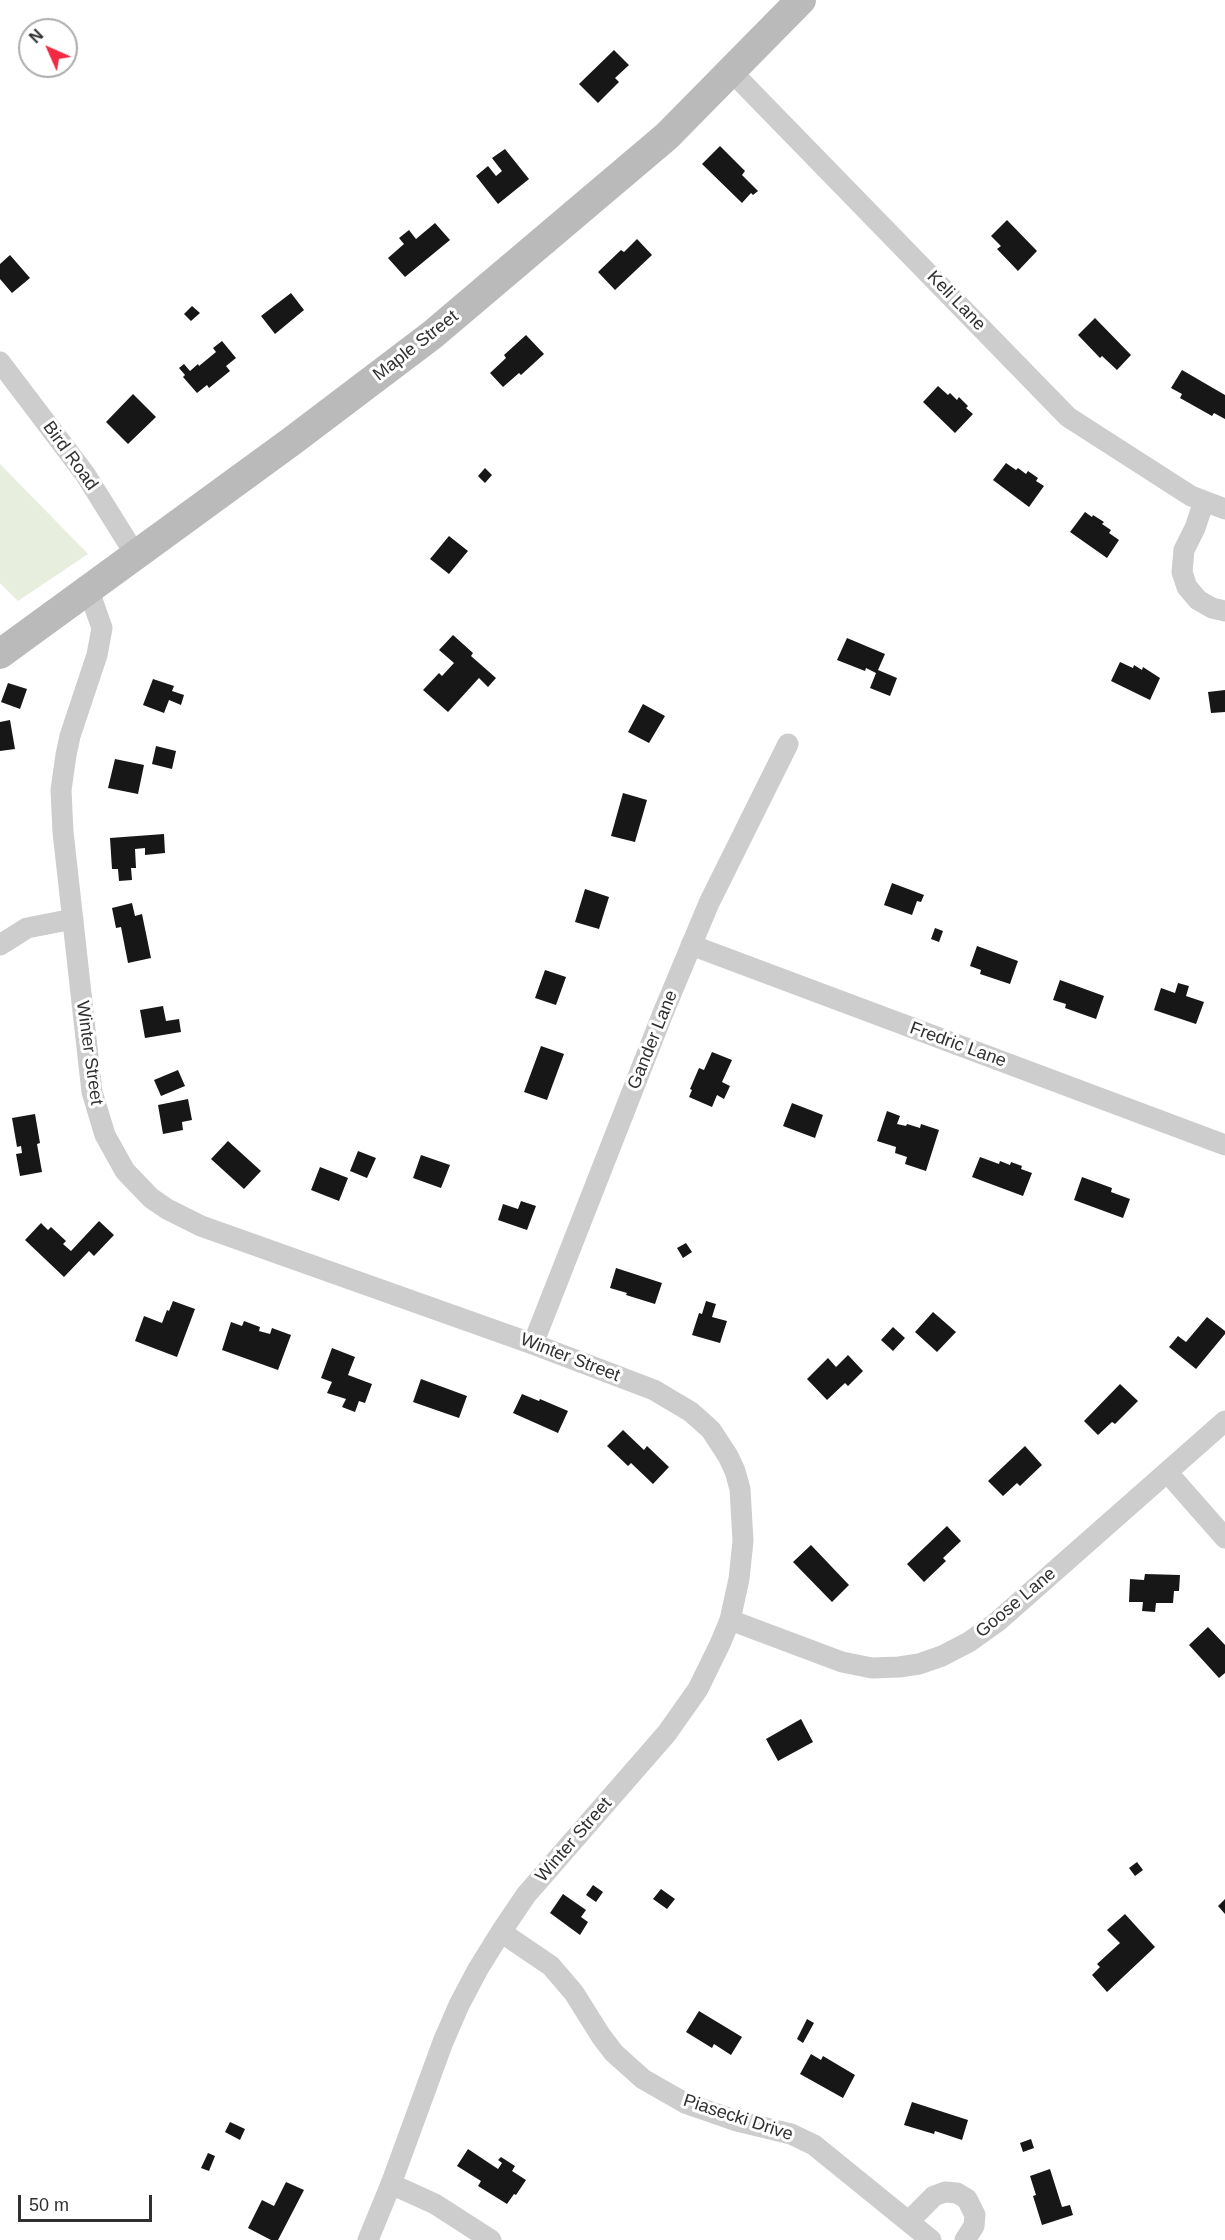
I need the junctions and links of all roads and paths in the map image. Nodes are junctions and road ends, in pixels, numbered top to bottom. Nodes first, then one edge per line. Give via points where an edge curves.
1 (801, 0) edge
2 (731, 71) junction
3 (0, 362) edge
4 (1204, 501) junction
5 (1225, 510) edge
6 (135, 554) junction
7 (89, 591) junction
8 (1225, 611) edge
9 (0, 654) edge
10 (788, 744) dead end
11 (73, 919) junction
12 (0, 945) edge
13 (691, 945) junction
14 (1225, 1144) edge
15 (533, 1344) junction
16 (1225, 1421) edge
17 (1167, 1472) junction
18 (1225, 1538) edge
19 (730, 1620) junction
20 (501, 1932) junction
21 (391, 2184) junction
22 (909, 2221) junction
23 (368, 2240) edge
24 (491, 2240) edge
25 (931, 2240) edge
26 (965, 2240) edge

1 - 2 street, Maple Street
2 - 4 street, Keli Lane via 1068,417
2 - 6 street, Maple Street via 668,136 432,335
3 - 6 street, Bird Road via 85,474
4 - 5 street, Keli Lane
4 - 8 street via 1184,550 1182,572 1186,586 1198,600
6 - 7 street, Maple Street
7 - 9 street, Maple Street
7 - 11 street, Winter Street via 102,628 70,736 61,790
10 - 13 street, Gander Lane
11 - 12 street via 27,928
11 - 15 street, Winter Street via 98,1116 125,1171 151,1197 201,1226
13 - 14 street, Fredric Lane
13 - 15 street, Gander Lane
15 - 19 street, Winter Street via 654,1390 691,1412 711,1430 735,1471 742,1502 743,1541
16 - 17 street, Goose Lane
17 - 18 street
17 - 19 street, Goose Lane via 997,1622 969,1642 919,1664 872,1668 842,1662
19 - 20 street, Winter Street via 708,1669 678,1717 526,1895
20 - 21 street, Winter Street via 443,2042
20 - 22 street, Piasecki Drive via 551,1966 608,2044 643,2079 685,2103 791,2134 814,2145
21 - 23 street, Winter Street
21 - 24 street via 435,2204
22 - 25 street, Piasecki Drive
22 - 26 street via 934,2196 957,2193 967,2199 975,2215 974,2226

